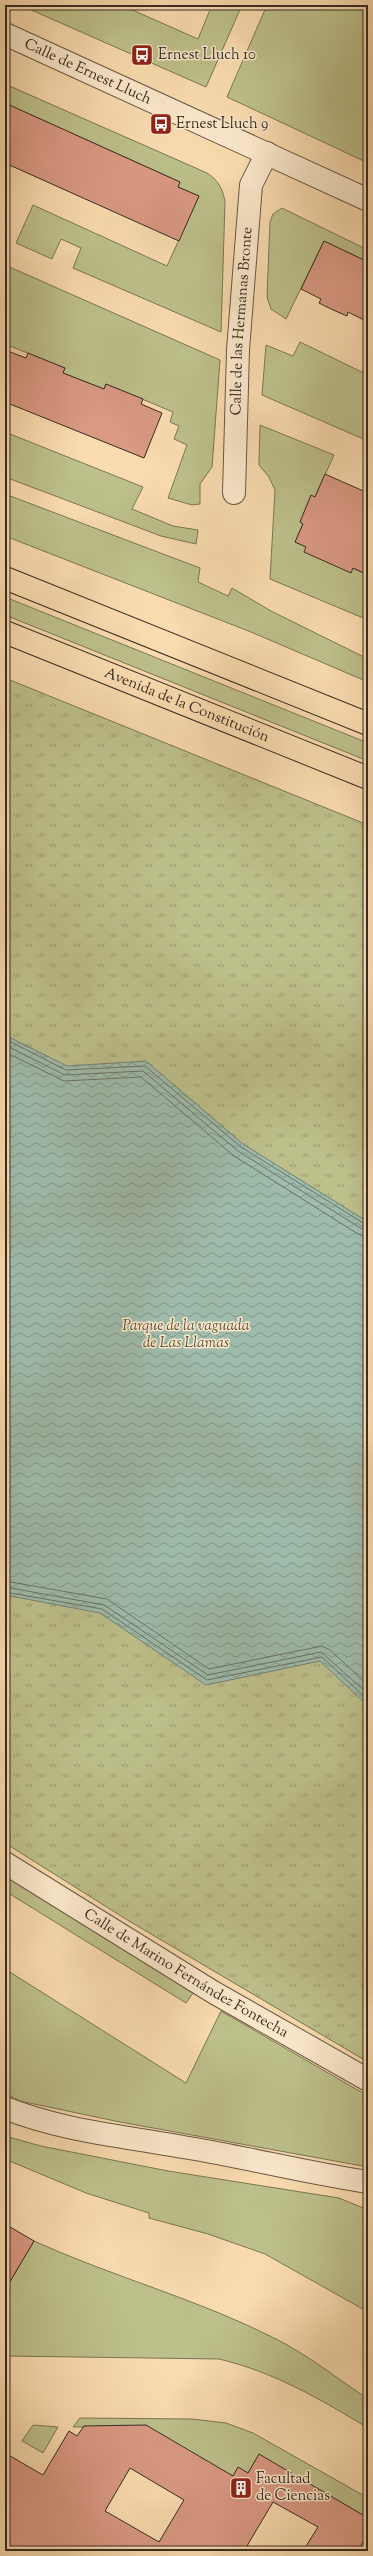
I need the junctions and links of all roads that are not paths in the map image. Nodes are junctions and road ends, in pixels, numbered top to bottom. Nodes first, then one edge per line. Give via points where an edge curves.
1 (5, 34) edge
2 (267, 153) junction
3 (368, 200) edge
4 (234, 493) dead end
5 (5, 578) edge
6 (5, 632) edge
7 (368, 724) edge
8 (368, 778) edge
9 (5, 1863) edge
10 (368, 2080) edge
11 (5, 2108) edge
12 (368, 2182) edge

1 - 2 street, Calle de Ernest Lluch
2 - 3 street, Calle de Ernest Lluch
2 - 4 street, Calle de las Hermanas Bronte via 251,185 238,350
5 - 7 main road
6 - 8 main road, Avenida de la Constitución
9 - 10 street, Calle de Marino Fernández Fontecha via 200,1984
11 - 12 street via 25,2116 104,2136 188,2148

